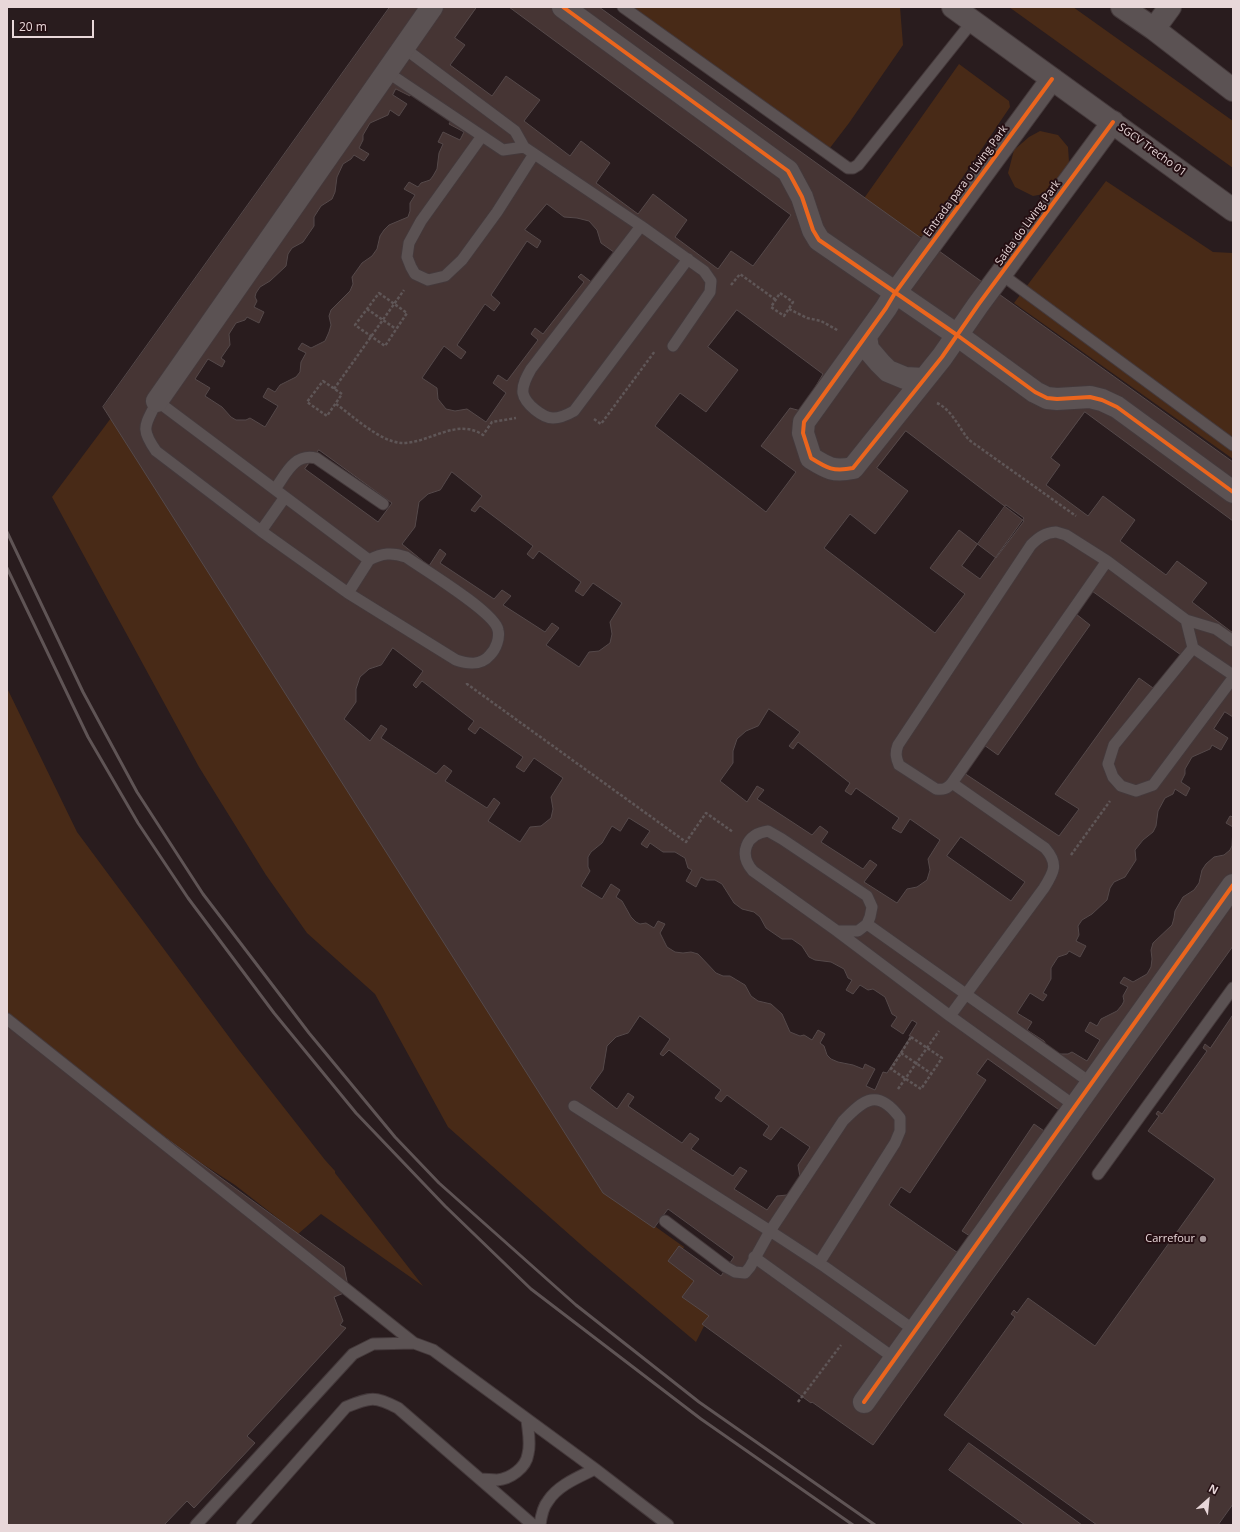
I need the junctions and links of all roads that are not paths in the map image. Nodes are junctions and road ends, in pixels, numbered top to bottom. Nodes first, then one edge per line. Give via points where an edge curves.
1 (432, 7) edge
2 (564, 7) edge
3 (623, 7) edge
4 (953, 7) edge
5 (1122, 7) edge
6 (1170, 7) edge
7 (972, 22) junction
8 (1154, 30) junction
9 (404, 48) junction
10 (387, 72) junction
11 (1052, 79) junction
12 (1233, 90) edge
13 (1113, 122) junction
14 (482, 136) junction
15 (524, 147) junction
16 (534, 154) junction
17 (1233, 210) edge
18 (641, 226) junction
19 (688, 260) junction
20 (1001, 274) junction
21 (895, 293) junction
22 (957, 335) junction
23 (862, 341) junction
24 (673, 346) dead end
25 (918, 387) junction
26 (157, 401) junction
27 (1233, 445) edge
28 (275, 489) junction
29 (1233, 492) edge
30 (285, 497) junction
31 (383, 504) dead end
32 (261, 531) junction
33 (369, 560) junction
34 (1107, 561) junction
35 (348, 593) junction
36 (1186, 620) junction
37 (1233, 641) edge
38 (1193, 648) junction
39 (1233, 676) edge
40 (952, 783) junction
41 (1233, 885) edge
42 (866, 924) junction
43 (837, 931) junction
44 (1233, 988) edge
45 (966, 994) junction
46 (950, 1016) junction
47 (7, 1019) edge
48 (1091, 1083) junction
49 (574, 1106) dead end
50 (1075, 1106) junction
51 (1098, 1174) dead end
52 (665, 1221) dead end
53 (770, 1231) junction
54 (754, 1257) junction
55 (819, 1263) junction
56 (914, 1330) junction
57 (414, 1343) junction
58 (894, 1358) junction
59 (864, 1402) dead end
60 (527, 1420) junction
61 (595, 1469) junction
62 (481, 1479) junction
63 (196, 1525) edge
64 (242, 1525) edge
65 (533, 1525) edge
66 (540, 1525) edge
67 (668, 1525) edge

1 - 9 street
2 - 21 street via 788,171 802,197 819,240
3 - 7 lane via 848,168 858,165
4 - 7 street, SGCV Trecho 01
5 - 8 street
6 - 8 street
7 - 11 street, SGCV Trecho 01
8 - 12 street
9 - 10 street
9 - 15 lane via 515,131
10 - 14 lane
10 - 26 street
11 - 13 street, SGCV Trecho 01
11 - 21 street, Entrada para o Living Park
13 - 17 street, SGCV Trecho 01
13 - 20 street, Saída do Living Park
14 - 15 lane via 503,150
14 - 16 lane via 421,221 409,243 407,257 411,267 415,274 428,280 445,276 462,260
15 - 16 lane
16 - 18 lane
18 - 19 lane
18 - 19 lane via 531,370 524,383 523,392 533,408 552,418 574,411
19 - 24 lane via 704,271 711,281 710,292
20 - 22 street, Saída do Living Park
20 - 27 lane
21 - 22 street
21 - 23 street, Entrada para o Living Park
22 - 25 street, Saída do Living Park
22 - 29 street via 1047,398 1090,397 1117,407
23 - 25 street via 888,371
23 - 25 street, Entrada para o Living Park via 804,422 803,433 811,458 823,466 840,471 853,468
26 - 28 lane
26 - 32 lane via 144,430 156,451
28 - 30 lane
28 - 31 lane via 294,462 311,457
30 - 32 lane
30 - 33 lane
32 - 35 lane
33 - 35 lane
33 - 35 lane via 388,553 406,557 479,607 498,629 498,642 490,655 480,662 456,660
34 - 36 lane
34 - 40 lane
34 - 40 lane via 1066,535 1056,532 1043,535 1031,545 896,751 899,765 936,789 942,790
36 - 37 lane via 1216,629
36 - 38 lane
38 - 39 lane
38 - 39 lane via 1114,745 1108,764 1113,777 1121,786 1136,791 1153,785
40 - 45 lane via 1045,848 1054,863 1052,875 1044,888
41 - 48 street
42 - 43 lane via 858,931
42 - 43 lane via 872,907 868,896 782,838 768,831 752,836 745,858 753,871
42 - 45 lane
43 - 46 lane
44 - 51 lane
45 - 46 lane
45 - 48 lane
46 - 50 lane
47 - 57 lane
48 - 50 street
49 - 53 lane
50 - 56 street
52 - 54 lane via 735,1272 745,1273
53 - 54 lane
53 - 55 lane
53 - 55 lane via 843,1121 866,1100 888,1104 900,1118 900,1131 895,1143
54 - 58 lane
55 - 56 lane
56 - 58 street
57 - 60 lane via 433,1350
57 - 63 lane via 373,1344 354,1354
58 - 59 street
60 - 61 lane
60 - 62 lane via 528,1455 520,1469 508,1478
61 - 66 lane via 561,1488 548,1501
61 - 67 lane
62 - 64 lane via 398,1408 382,1400 365,1399 346,1407
62 - 65 lane

